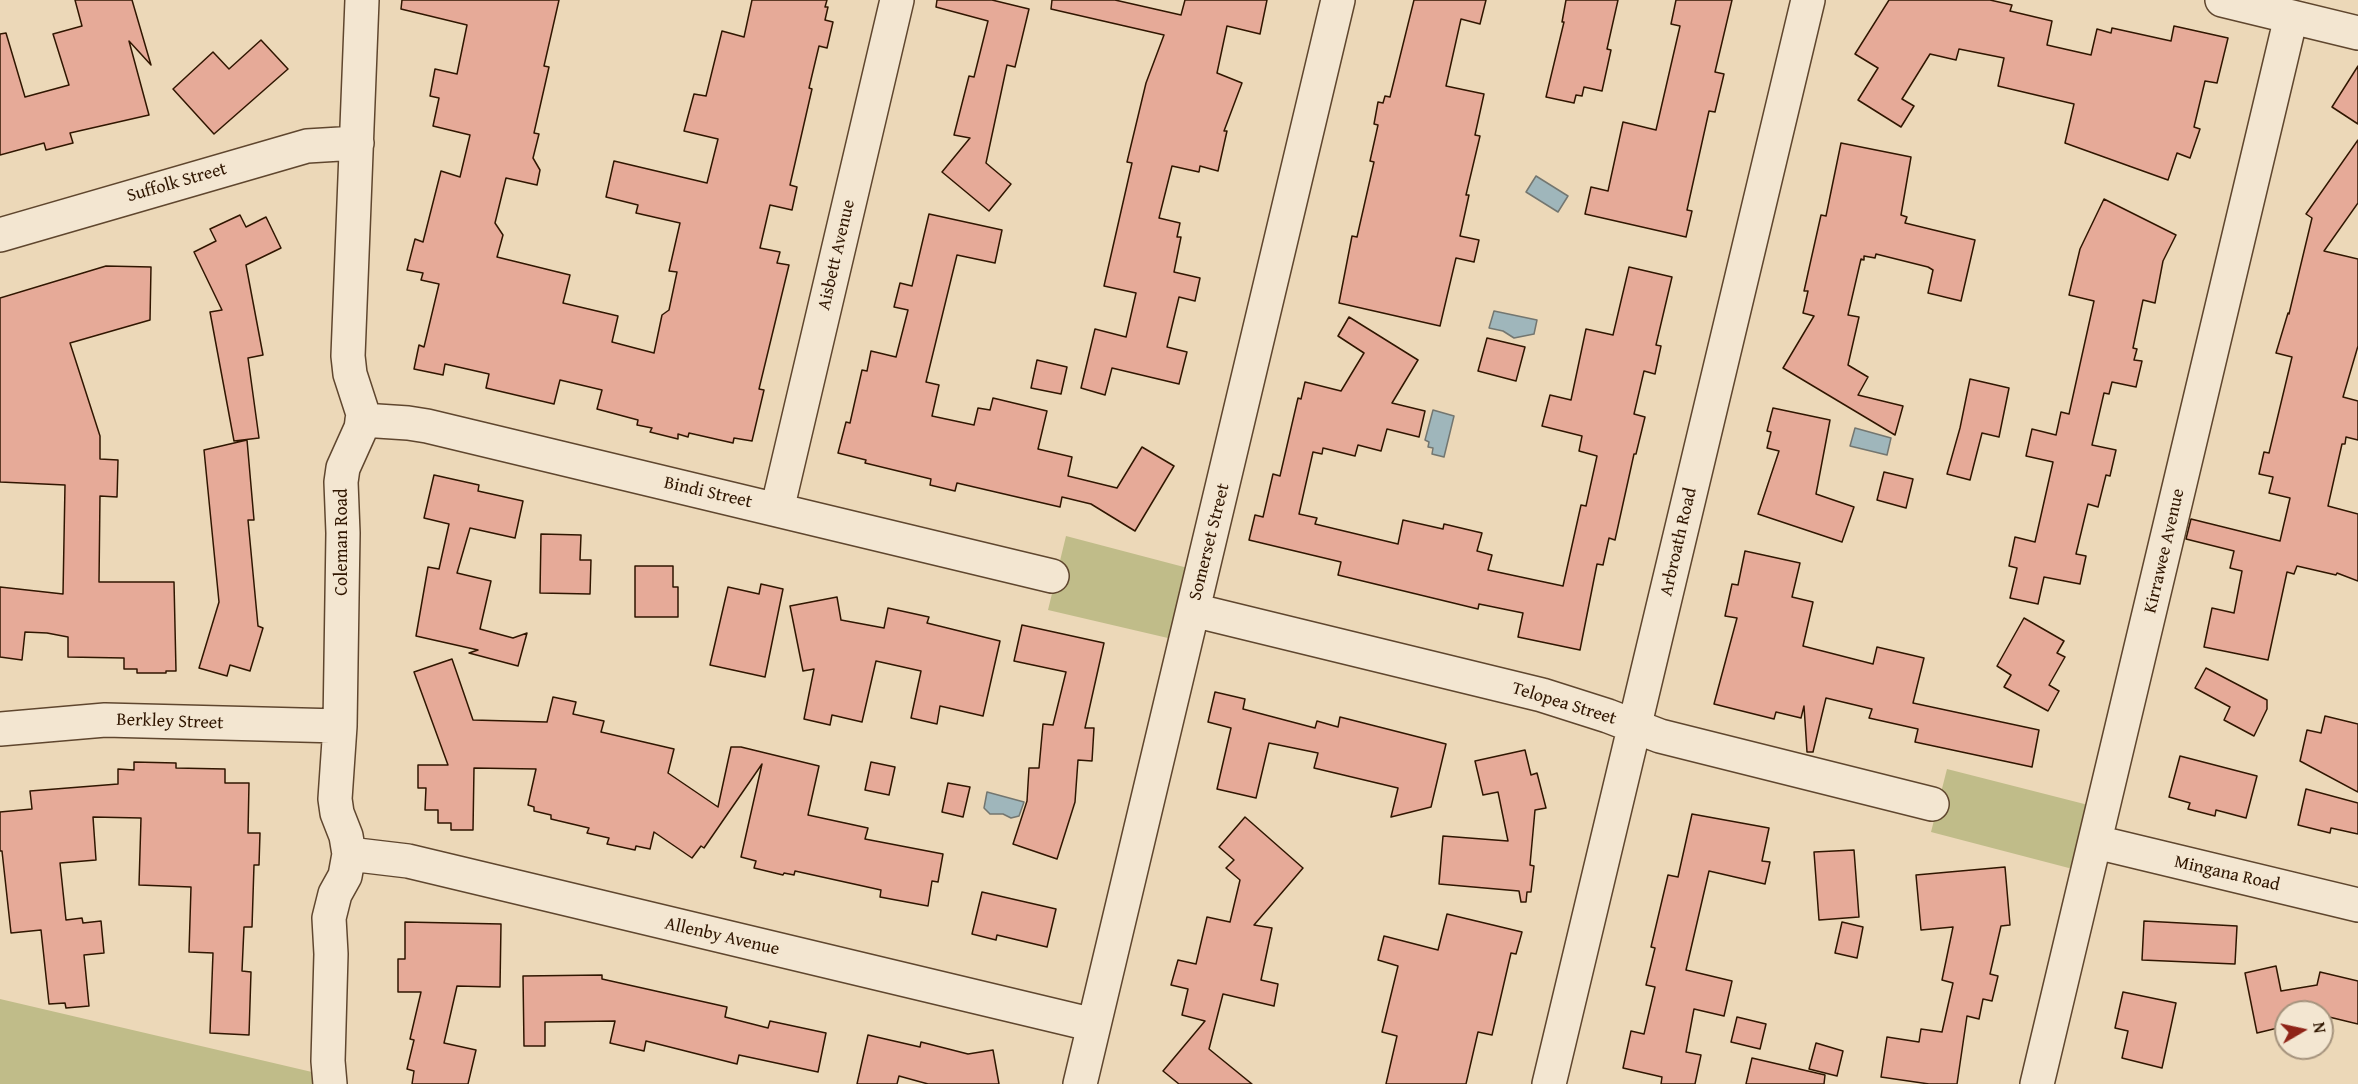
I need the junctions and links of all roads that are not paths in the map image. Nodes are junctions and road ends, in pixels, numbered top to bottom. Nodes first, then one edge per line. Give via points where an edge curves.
1 (362, 0) edge
2 (897, 0) edge
3 (1338, 0) edge
4 (1808, 0) edge
5 (2222, 0) edge
6 (2291, 17) junction
7 (2358, 33) edge
8 (357, 143) junction
9 (0, 235) edge
10 (362, 420) junction
11 (777, 510) junction
12 (1052, 576) dead end
13 (1193, 610) junction
14 (340, 726) junction
15 (1635, 727) junction
16 (0, 729) edge
17 (1932, 804) dead end
18 (2096, 842) junction
19 (349, 854) junction
20 (2358, 905) edge
21 (1094, 1025) junction
22 (330, 1084) edge
23 (1080, 1084) edge
24 (1549, 1084) edge
25 (2037, 1084) edge

1 - 8 street
2 - 11 street, Aisbett Avenue
3 - 13 street, Somerset Street
4 - 15 street, Arbroath Road
5 - 6 street
6 - 7 street
6 - 18 street, Kirrawee Avenue
8 - 9 street, Suffolk Street via 308,146
8 - 10 street via 348,356
10 - 11 street, Bindi Street via 426,426
10 - 14 street, Coleman Road via 341,482
11 - 12 street, Bindi Street
13 - 15 street, Telopea Street via 1542,695
13 - 21 street, Somerset Street
14 - 16 street, Berkley Street via 105,720
14 - 19 street, Coleman Road via 335,799
15 - 17 street, Telopea Street
15 - 24 street, Arbroath Road
18 - 20 street, Mingana Road
18 - 25 street, Kirrawee Avenue
19 - 21 street, Allenby Avenue via 408,861
19 - 22 street, Coleman Road via 329,918
21 - 23 street, Somerset Street

